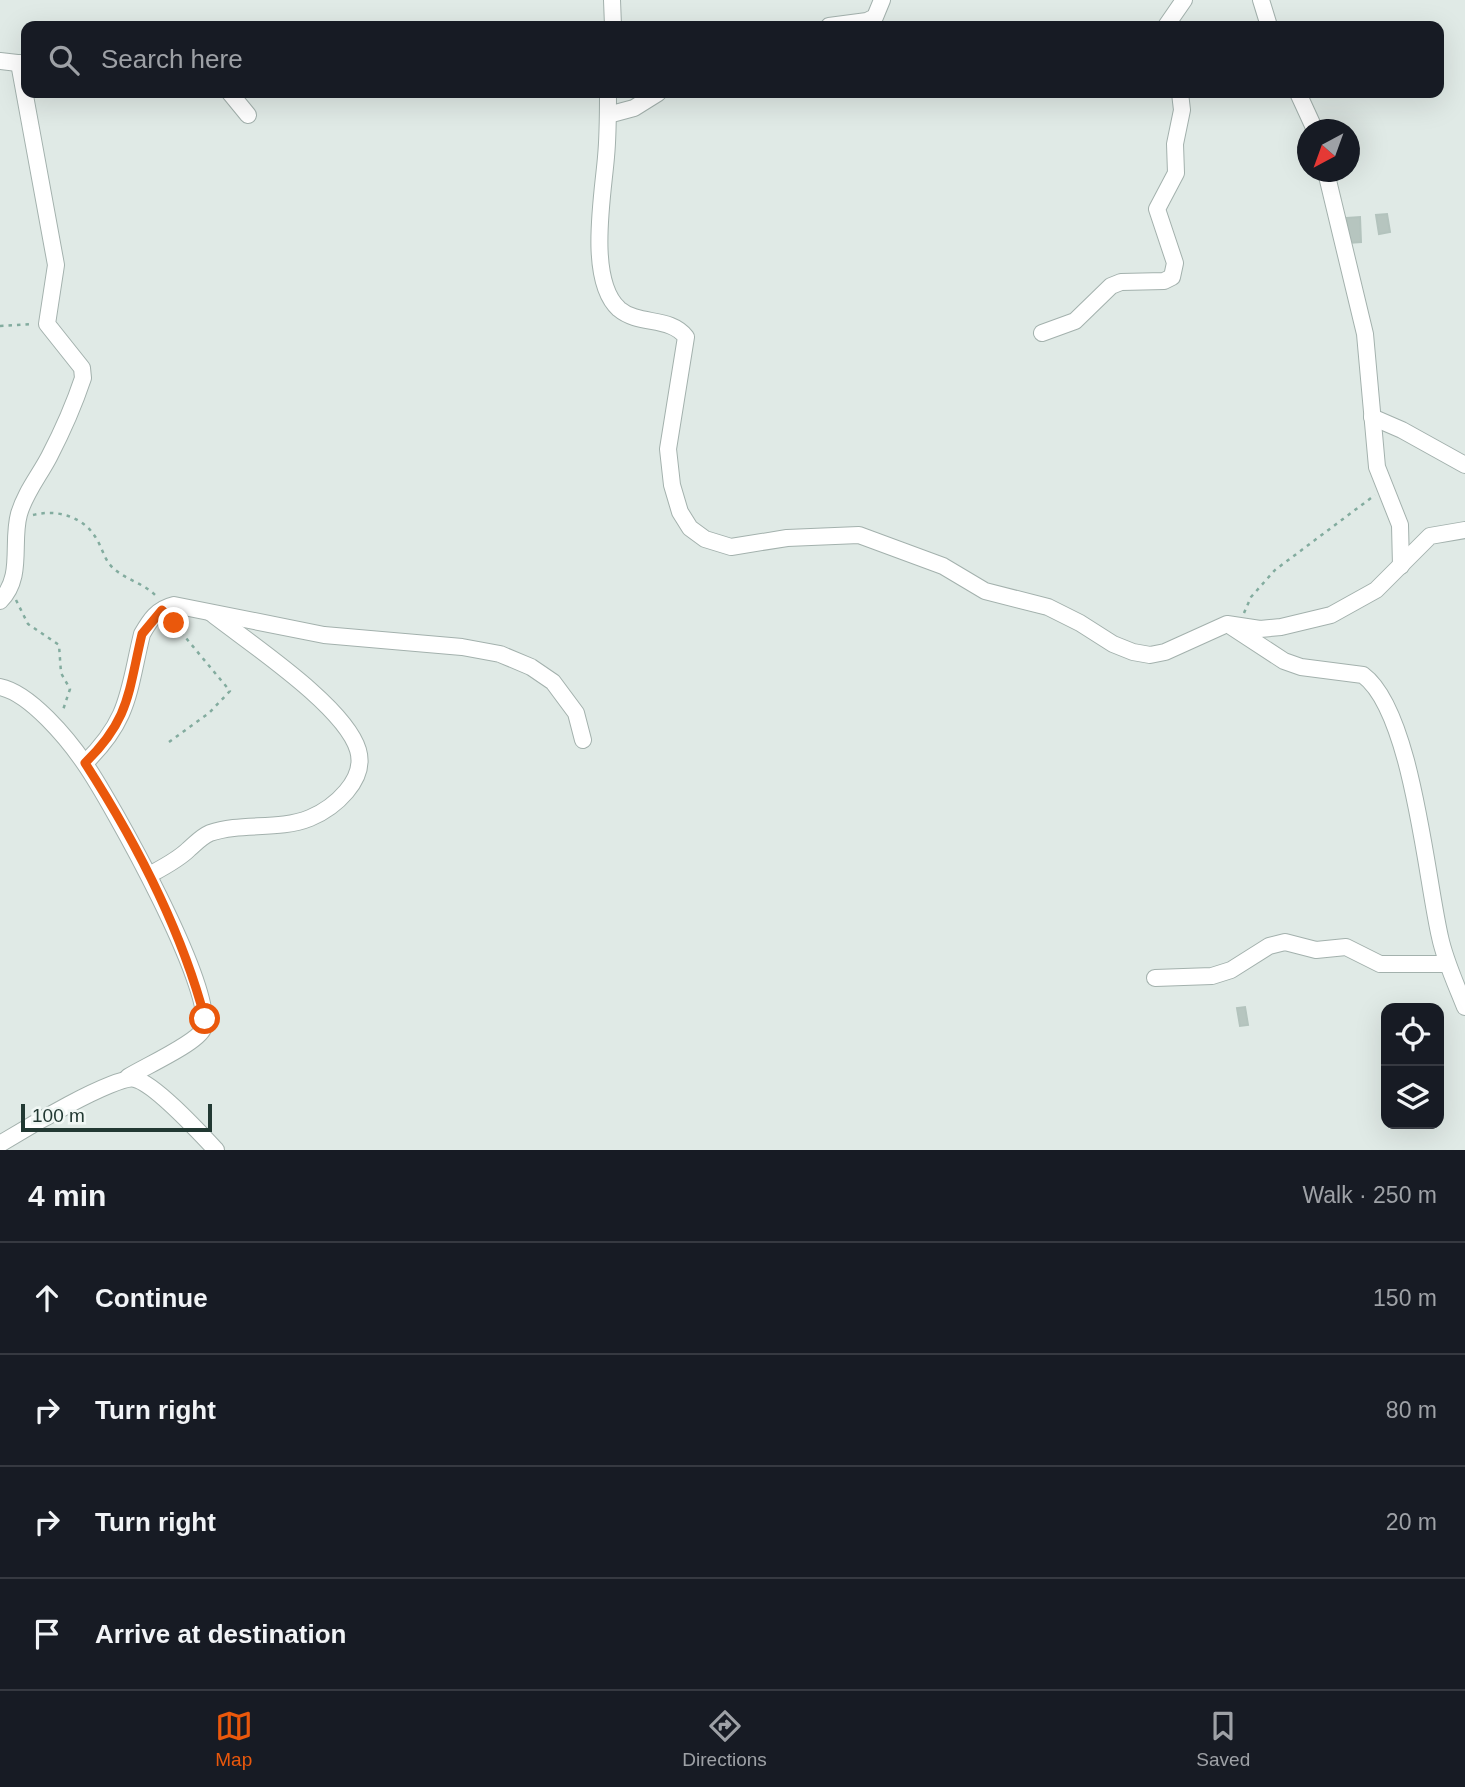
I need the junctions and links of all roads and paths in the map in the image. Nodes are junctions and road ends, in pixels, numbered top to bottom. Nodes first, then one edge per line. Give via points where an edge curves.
1 (612, 0) edge
2 (882, 0) edge
3 (1184, 0) edge
4 (1261, 0) edge
5 (613, 21) edge
6 (867, 21) edge
7 (1169, 21) edge
8 (1267, 21) edge
9 (0, 61) edge
10 (21, 63) edge
11 (29, 98) edge
12 (234, 98) edge
13 (608, 98) edge
14 (650, 98) edge
15 (1181, 98) edge
16 (1300, 98) edge
17 (248, 115) dead end
18 (608, 115) junction
19 (1310, 119) edge
20 (1328, 182) edge
21 (47, 324) junction
22 (0, 326) edge
23 (1042, 333) dead end
24 (1372, 417) junction
25 (1465, 465) edge
26 (1384, 491) junction
27 (17, 521) junction
28 (1465, 530) edge
29 (1401, 566) junction
30 (3, 597) edge
31 (163, 609) junction
32 (209, 611) junction
33 (1235, 625) junction
34 (0, 673) edge
35 (0, 687) edge
36 (22, 696) junction
37 (56, 729) junction
38 (583, 740) dead end
39 (169, 742) dead end
40 (85, 763) junction
41 (149, 875) junction
42 (1447, 964) junction
43 (1155, 978) dead end
44 (1461, 988) edge
45 (1465, 1007) edge
46 (128, 1077) junction
47 (0, 1144) edge
48 (216, 1150) edge

1 - 5 street
2 - 6 street via 875,17
3 - 7 street
4 - 8 street
9 - 10 street
11 - 21 street via 57,265
12 - 17 street
13 - 18 street
14 - 18 street
15 - 23 street via 1177,173 1157,209 1175,263 1172,277 1111,286 1075,321
16 - 19 street
18 - 33 street via 598,222 603,269 611,299 620,310 634,318 679,328 686,337 668,449 672,485 690,528 705,539 731,547 787,538 859,535 876,539 943,566 985,591 1058,611 1113,644 1141,653 1165,652
20 - 24 street via 1365,334
21 - 22 path
21 - 27 street via 77,360 82,378
24 - 25 street
24 - 26 street
26 - 29 street via 1400,526
26 - 33 path via 1275,570 1251,597
27 - 30 street via 14,573
27 - 31 path via 47,511 69,516 96,536 112,567 144,584
28 - 29 street via 1430,536
29 - 33 street via 1376,590 1331,615 1297,626 1260,629
30 - 37 path via 15,598 28,624 59,645 61,673 71,693
31 - 32 street via 174,605
31 - 39 path via 230,691
31 - 40 street via 142,634 120,721
32 - 38 street via 324,635 500,654 553,682 576,713
32 - 41 street via 330,710 358,750 359,768 344,794 312,817 296,823 213,832
33 - 42 street via 1301,667 1363,675 1384,699 1419,816
34 - 36 street
35 - 36 street
36 - 37 street
37 - 40 street
40 - 41 street
41 - 46 street via 181,947 205,1019 202,1031 190,1042
42 - 43 street via 1380,964 1346,947 1316,950 1285,942 1212,976
42 - 44 street
44 - 45 street
46 - 47 street
46 - 48 street via 139,1080 176,1110

